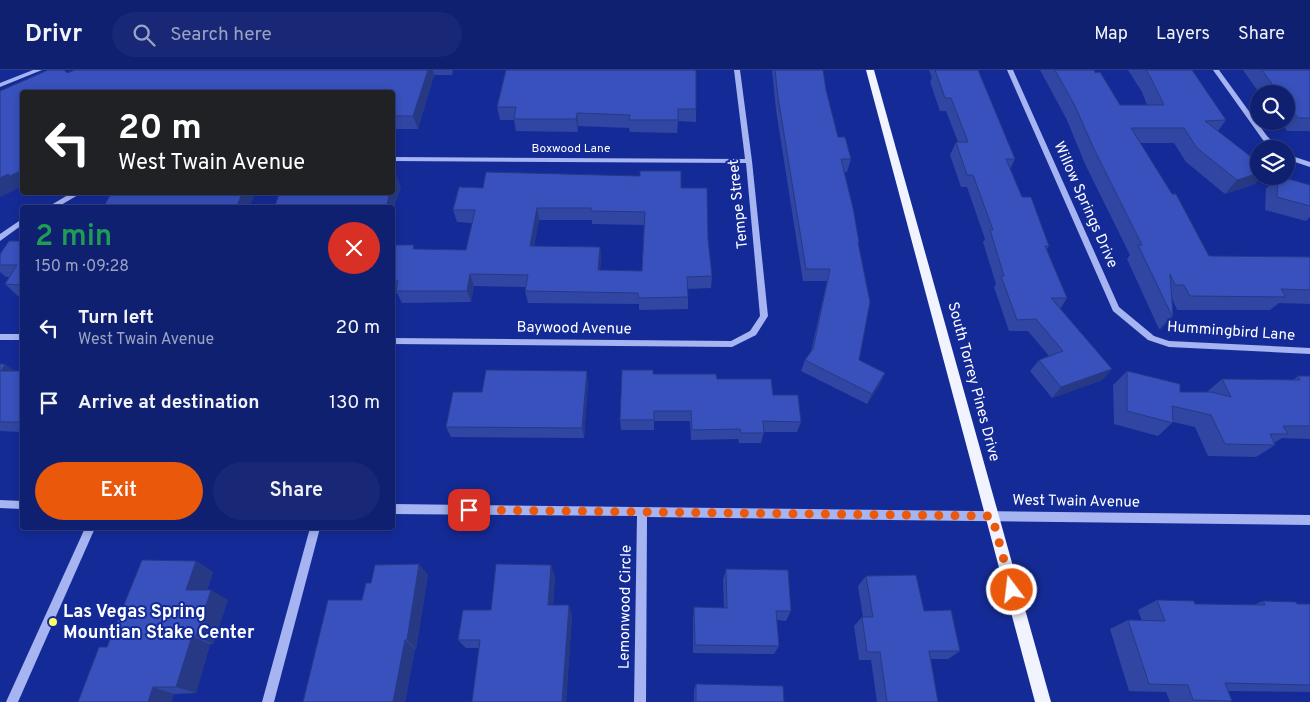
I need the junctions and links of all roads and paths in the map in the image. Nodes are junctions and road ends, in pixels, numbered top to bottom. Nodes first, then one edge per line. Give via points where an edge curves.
1 (39, 70) edge
2 (737, 70) edge
3 (870, 70) edge
4 (1010, 70) edge
5 (1216, 70) edge
6 (0, 85) edge
7 (1267, 140) edge
8 (395, 158) edge
9 (1295, 160) edge
10 (749, 161) junction
11 (1310, 165) edge
12 (74, 195) edge
13 (55, 205) edge
14 (20, 223) edge
15 (0, 238) edge
16 (753, 333) joint
17 (0, 336) edge
18 (20, 337) edge
19 (1151, 338) joint
20 (395, 341) edge
21 (1310, 351) edge
22 (0, 504) edge
23 (20, 505) edge
24 (395, 509) edge
25 (642, 512) junction
26 (992, 516) junction
27 (1310, 520) edge
28 (89, 530) edge
29 (314, 530) edge
30 (12, 702) edge
31 (268, 702) edge
32 (640, 702) edge
33 (1043, 702) edge

1 - 6 street
2 - 10 street, Tempe Street
3 - 26 main road, South Torrey Pines Drive
4 - 19 street, Willow Springs Drive via 1116,309
5 - 7 street
8 - 10 street, Boxwood Lane
9 - 11 street
10 - 16 street, Tempe Street via 764,316
12 - 13 street
14 - 15 street
16 - 20 street, Baywood Avenue via 732,344
17 - 18 street
19 - 21 street, Hummingbird Lane via 1169,344
22 - 23 street
24 - 25 street, West Twain Avenue
25 - 26 street, West Twain Avenue
25 - 32 street, Lemonwood Circle
26 - 27 street, West Twain Avenue
26 - 33 main road, South Torrey Pines Drive
28 - 30 street
29 - 31 street

